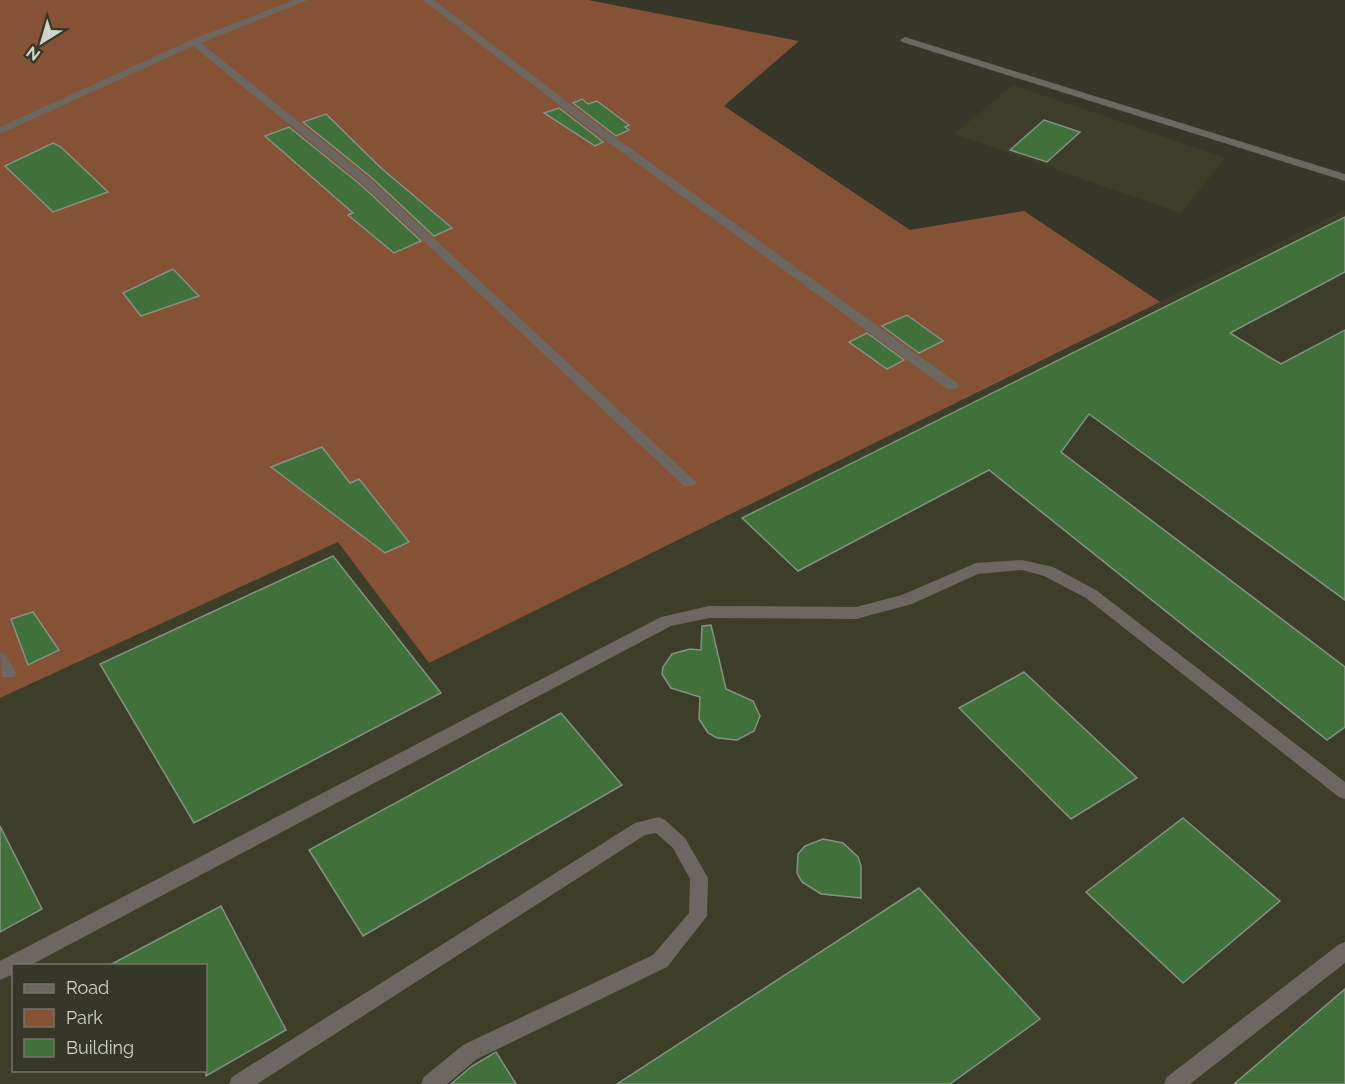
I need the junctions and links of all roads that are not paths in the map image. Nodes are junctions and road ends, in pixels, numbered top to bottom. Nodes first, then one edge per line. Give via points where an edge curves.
1 (303, 0) edge
2 (428, 0) edge
3 (905, 39) dead end
4 (194, 42) junction
5 (0, 131) edge
6 (1345, 178) edge
7 (952, 387) dead end
8 (689, 483) dead end
9 (1345, 792) edge
10 (1345, 951) edge
11 (15, 964) edge
12 (239, 1084) edge
13 (431, 1084) edge
14 (1174, 1084) edge

1 - 4 lane
2 - 7 lane via 598,130
3 - 6 lane
4 - 5 lane
4 - 8 lane via 367,182
9 - 11 lane via 1091,594 1048,570 1022,565 976,569 906,600 856,612 709,612 667,621
10 - 14 lane
12 - 13 lane via 641,828 658,825 679,843 699,878 698,916 660,961 470,1052

